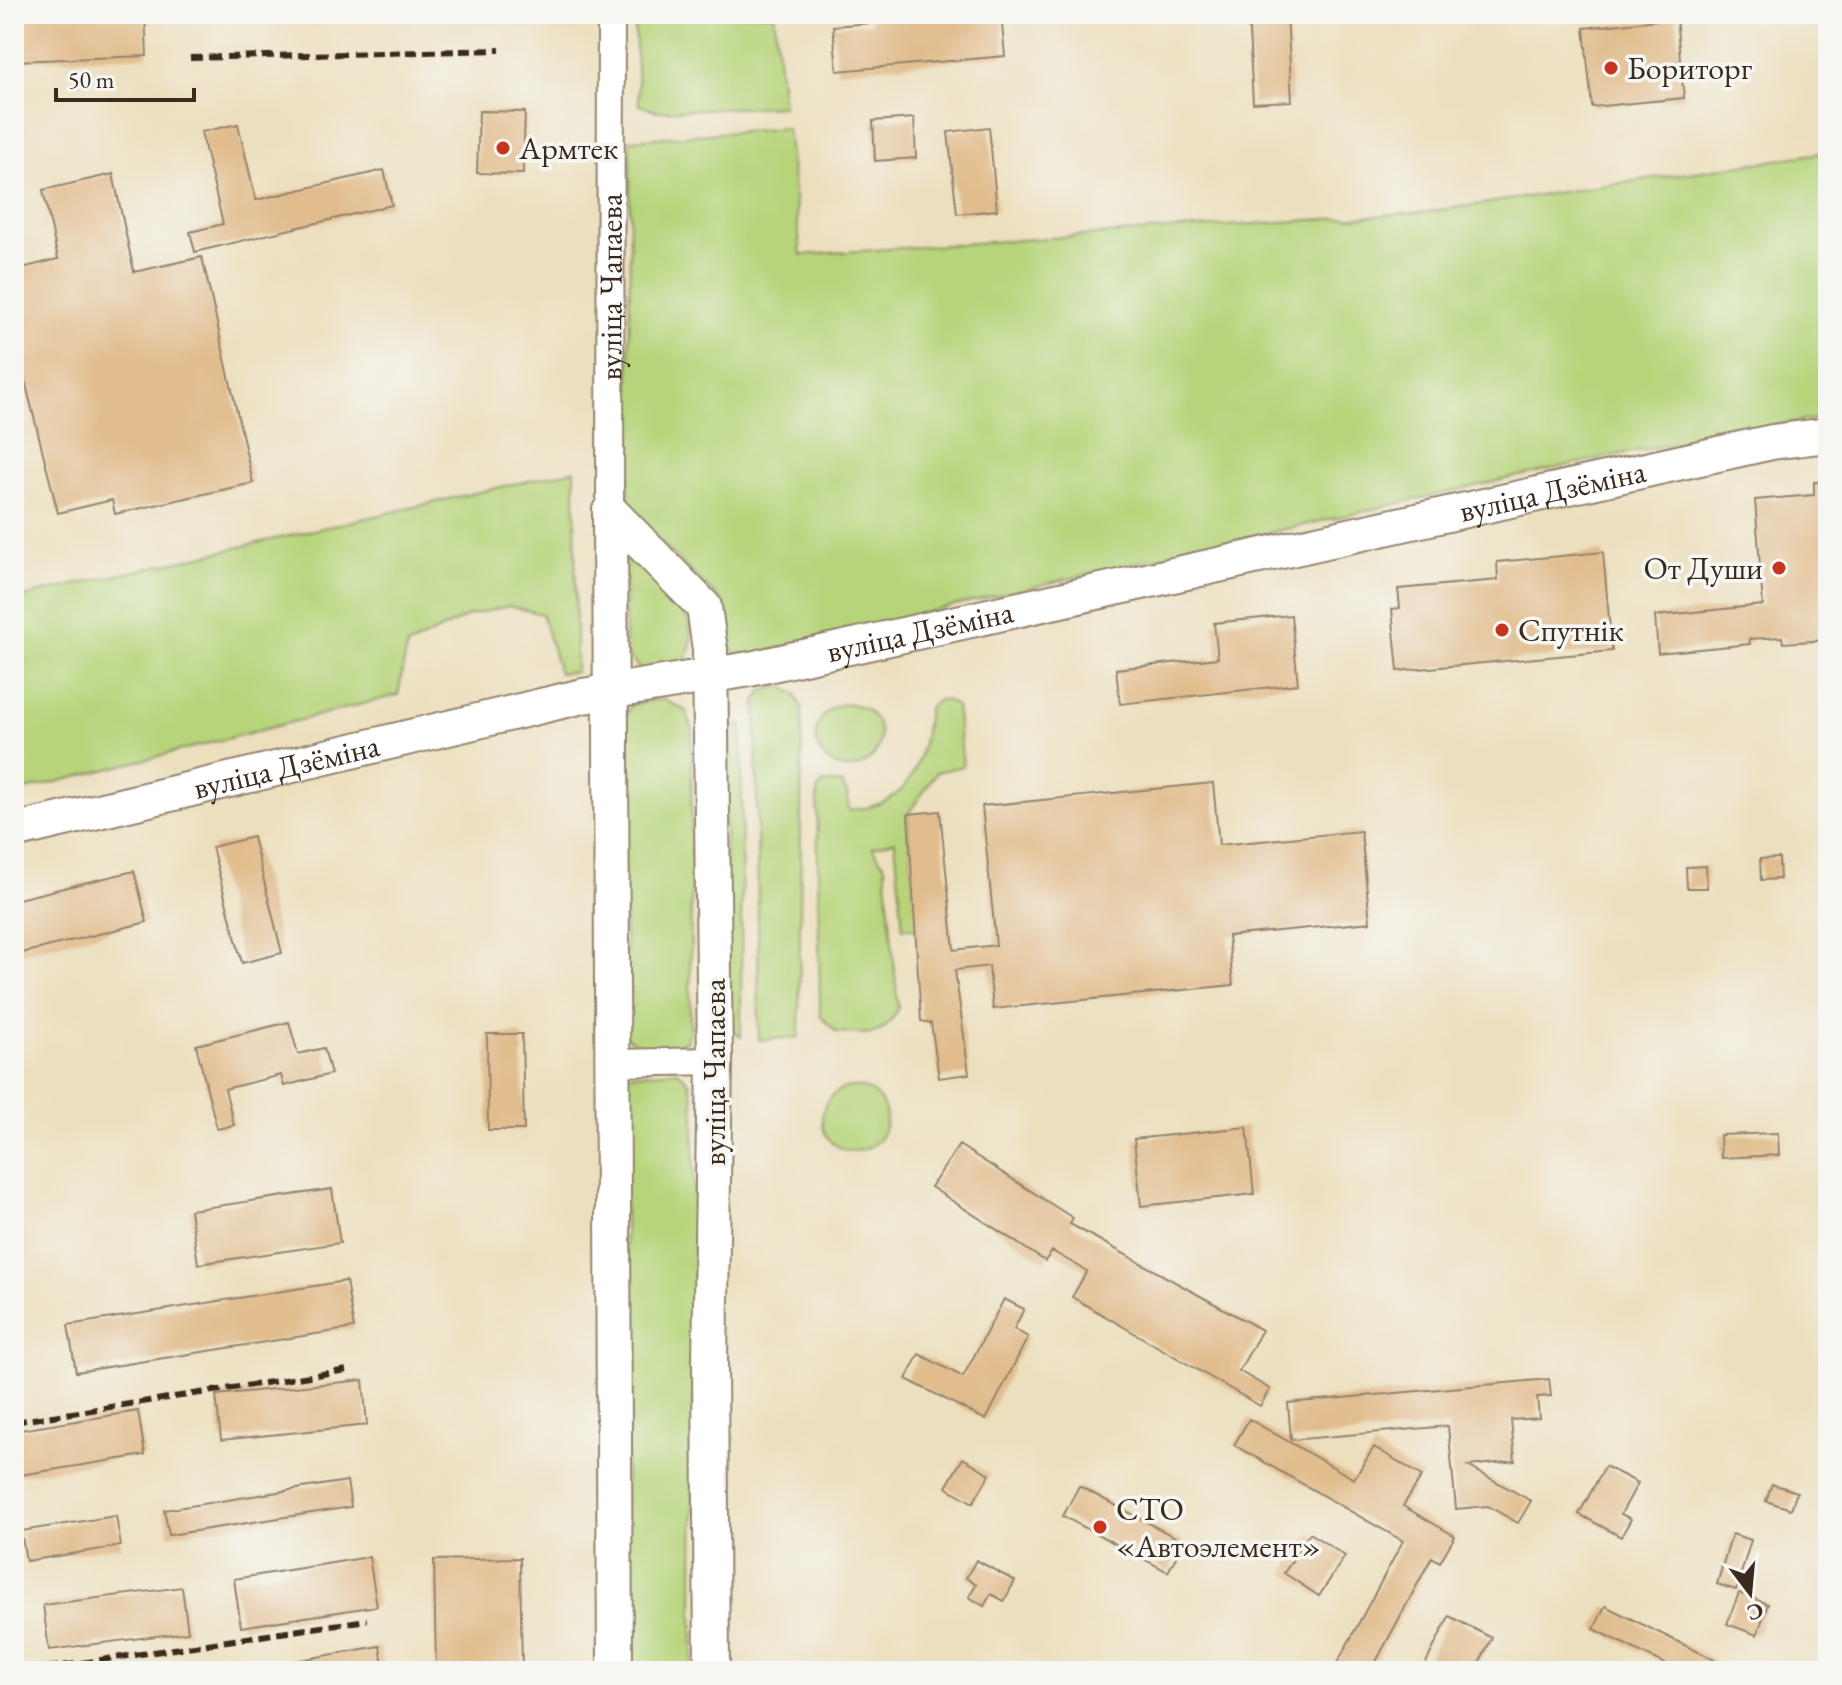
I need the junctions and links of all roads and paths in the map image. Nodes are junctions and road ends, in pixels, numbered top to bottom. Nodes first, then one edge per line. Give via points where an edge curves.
1 (611, 14) edge
2 (1828, 435) edge
3 (610, 511) junction
4 (710, 677) junction
5 (610, 694) junction
6 (14, 831) edge
7 (715, 1061) junction
8 (614, 1063) junction
9 (615, 1671) edge
10 (712, 1671) edge

1 - 3 street, вуліца Чапаева
2 - 4 main road, вуліца Дзёміна via 1772,442
3 - 4 main road, вуліца Чапаева via 704,607
3 - 5 main road, вуліца Чапаева
4 - 5 main road, вуліца Дзёміна
4 - 7 main road, вуліца Чапаева
5 - 6 main road, вуліца Дзёміна via 486,718
5 - 8 main road, вуліца Чапаева
7 - 8 street
7 - 10 main road, вуліца Чапаева
8 - 9 main road, вуліца Чапаева

